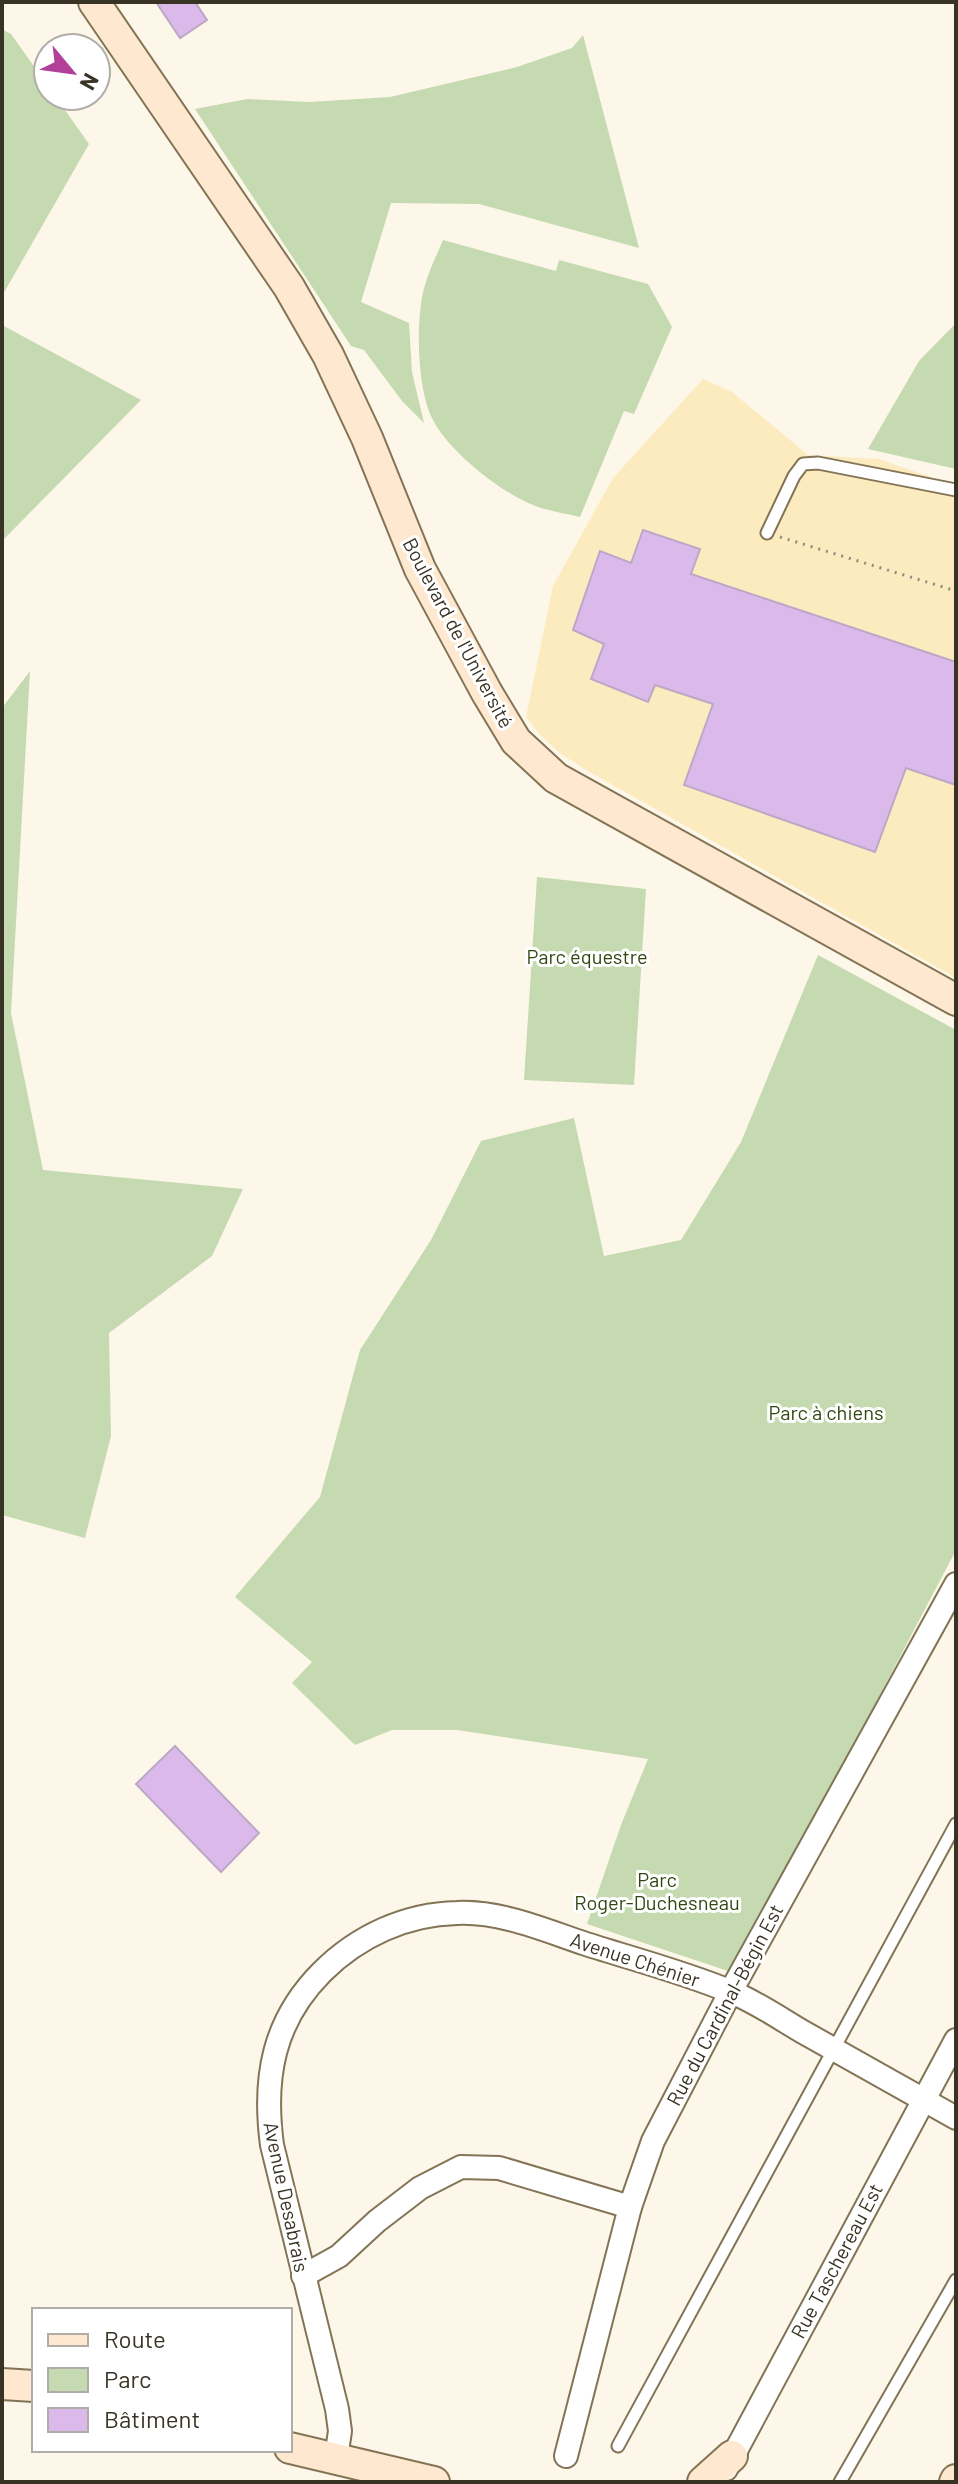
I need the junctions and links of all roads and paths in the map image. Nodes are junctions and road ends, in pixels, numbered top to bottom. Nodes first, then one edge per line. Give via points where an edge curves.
1 (94, 2) edge
2 (956, 490) edge
3 (767, 533) joint
4 (956, 591) edge
5 (956, 1000) edge
6 (956, 1584) edge
7 (956, 1824) edge
8 (341, 1955) joint
9 (731, 1991) junction
10 (956, 2040) edge
11 (834, 2049) junction
12 (924, 2100) junction
13 (956, 2118) edge
14 (630, 2207) junction
15 (303, 2276) junction
16 (956, 2280) edge
17 (2, 2384) edge
18 (32, 2386) edge
19 (618, 2446) dead end
20 (292, 2448) edge
21 (566, 2456) dead end
22 (336, 2458) junction
23 (726, 2469) edge
24 (434, 2482) edge
25 (703, 2482) edge
26 (840, 2482) edge

1 - 5 street, Boulevard de l'Université via 309,322 367,438 420,569 516,741 556,778
2 - 3 lane via 803,464
3 - 4 path
6 - 9 street, Rue du Cardinal-Bégin Est
7 - 11 lane
8 - 9 street, Avenue Chénier via 398,1923 477,1913 515,1920
8 - 15 street, Avenue Desabrais via 291,2012 268,2090 272,2145
9 - 11 street, Avenue Chénier
9 - 14 street, Rue du Cardinal-Bégin Est via 653,2141
10 - 12 street, Rue Taschereau Est
11 - 12 street, Avenue Chénier
11 - 19 lane
12 - 13 street, Avenue Chénier
12 - 23 street, Rue Taschereau Est
14 - 15 street via 499,2168 461,2167 420,2188 339,2256
14 - 21 street, Rue du Cardinal-Bégin Est
15 - 22 street, Avenue Desabrais via 337,2409
16 - 26 lane
17 - 18 street
20 - 22 street
22 - 24 street
23 - 25 street

